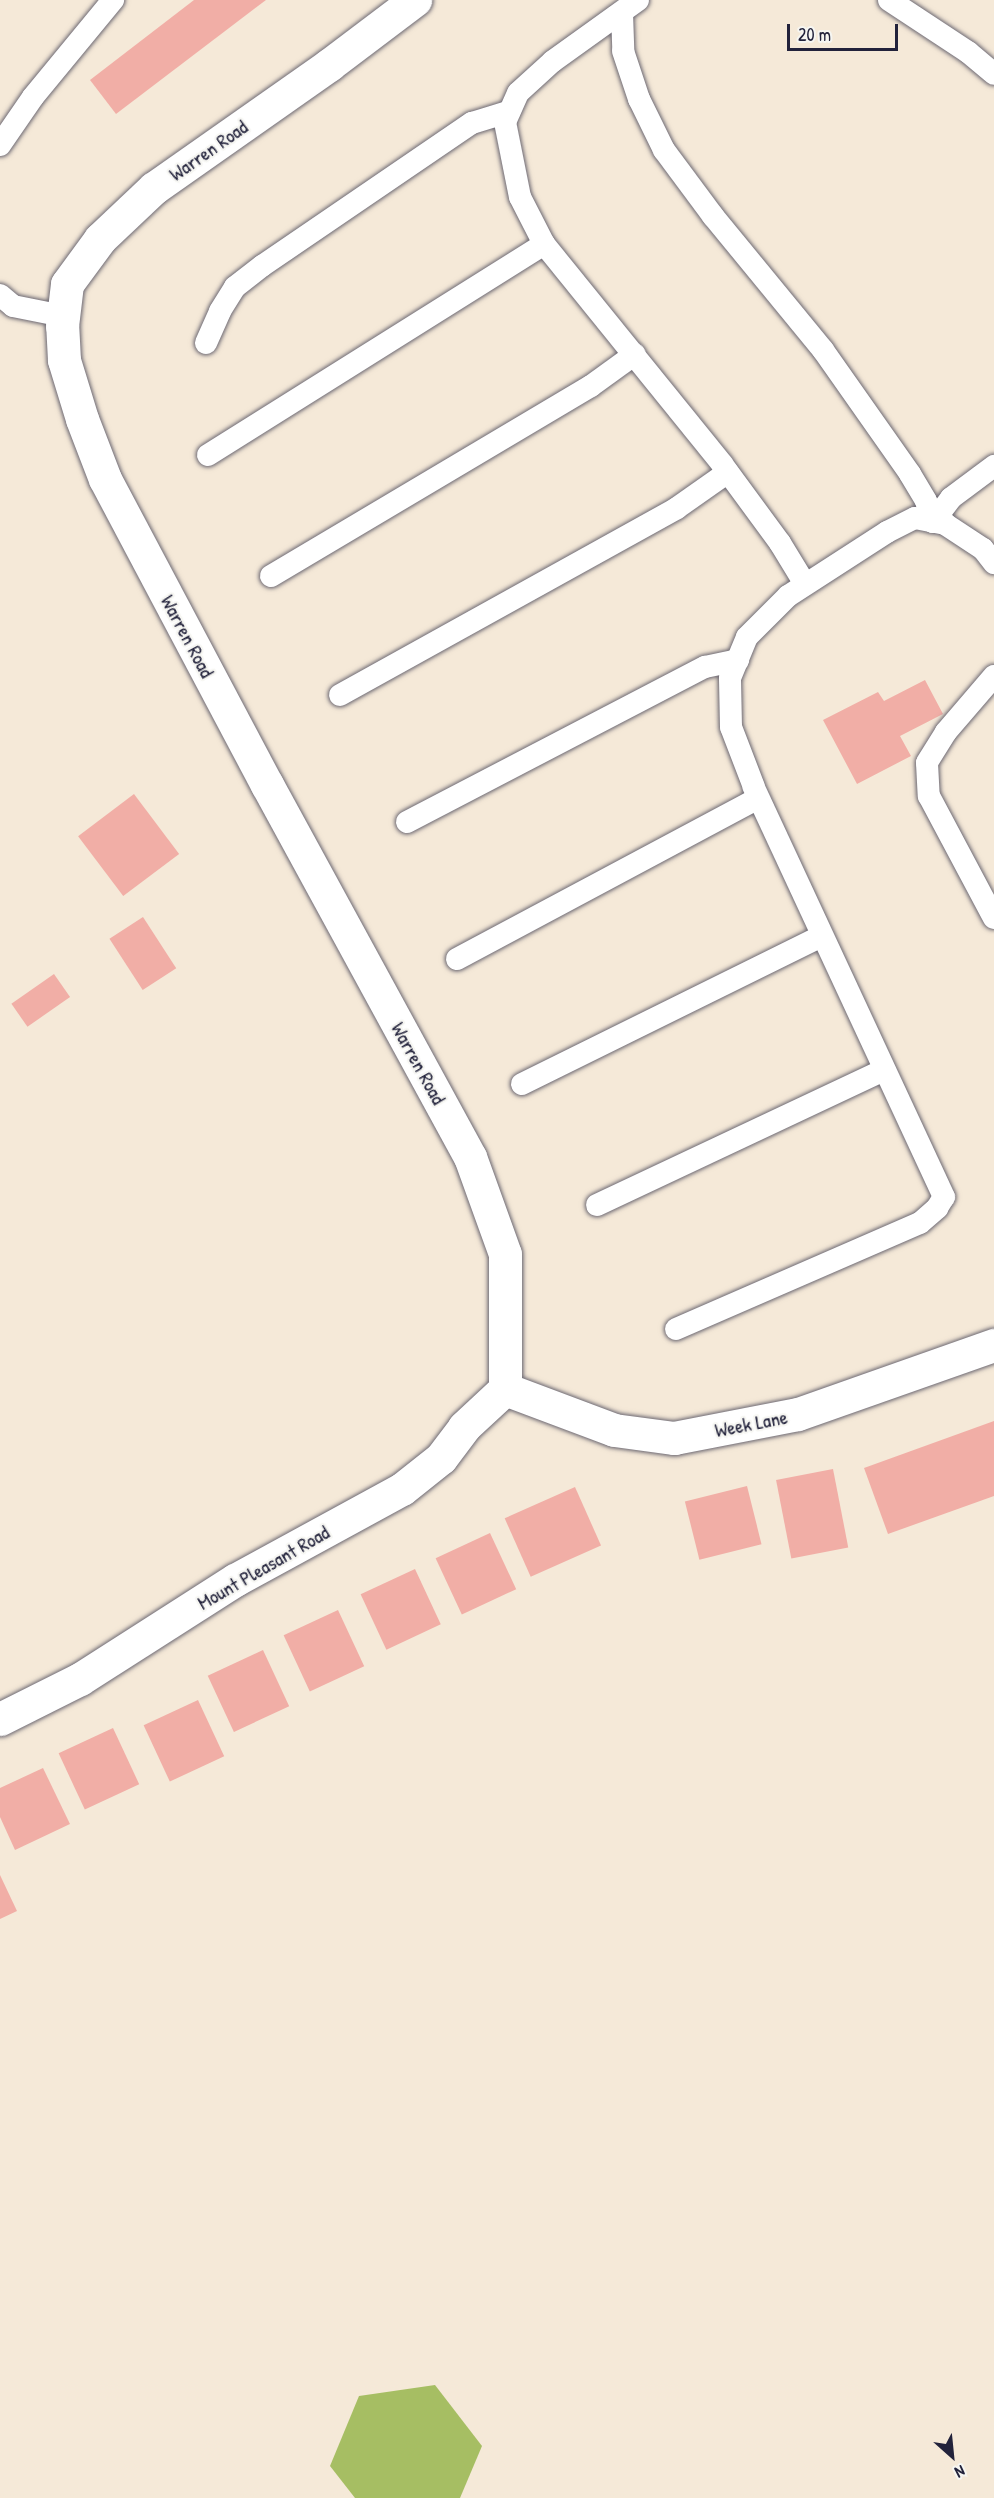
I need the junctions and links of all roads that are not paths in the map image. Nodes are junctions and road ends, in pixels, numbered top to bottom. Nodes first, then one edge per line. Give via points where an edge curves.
1 (113, 0) edge
2 (416, 0) edge
3 (890, 0) edge
4 (630, 7) edge
5 (994, 74) edge
6 (509, 112) junction
7 (0, 145) edge
8 (544, 244) junction
9 (0, 295) edge
10 (63, 316) junction
11 (206, 343) dead end
12 (635, 354) junction
13 (208, 455) dead end
14 (994, 466) edge
15 (728, 472) junction
16 (933, 522) junction
17 (994, 563) edge
18 (271, 576) dead end
19 (805, 584) junction
20 (738, 660) junction
21 (994, 676) edge
22 (340, 695) dead end
23 (758, 798) junction
24 (407, 822) dead end
25 (994, 918) edge
26 (821, 936) junction
27 (457, 959) dead end
28 (884, 1070) junction
29 (522, 1084) dead end
30 (597, 1205) dead end
31 (676, 1329) dead end
32 (994, 1345) edge
33 (505, 1389) junction
34 (0, 1719) edge

1 - 7 lane via 33,97
2 - 10 street, Warren Road via 154,188 100,238 67,284
3 - 5 lane
4 - 6 lane via 553,61 518,93
4 - 16 lane via 623,51 639,99 664,150 823,350 910,474
6 - 8 lane via 505,122 520,197
6 - 11 lane via 472,123 244,280 219,311
8 - 12 lane
8 - 13 lane
9 - 10 lane via 13,306
10 - 33 street, Warren Road via 64,360 105,479 470,1157 506,1254
12 - 15 lane
12 - 18 lane via 591,386
14 - 16 lane via 951,498
15 - 19 lane
15 - 22 lane via 677,508
16 - 17 lane via 945,524 982,549
16 - 19 lane via 915,518
19 - 20 lane via 747,637
20 - 23 lane via 730,678 731,727
20 - 24 lane via 705,667
21 - 25 lane via 946,732 927,763 929,796
23 - 26 lane
23 - 27 lane
26 - 28 lane
26 - 29 lane
28 - 30 lane
28 - 31 lane via 944,1197 937,1208 920,1222
32 - 33 street, Week Lane via 798,1414 674,1438 614,1430
33 - 34 street, Mount Pleasant Road via 464,1427 441,1458 402,1489 235,1580 80,1678

